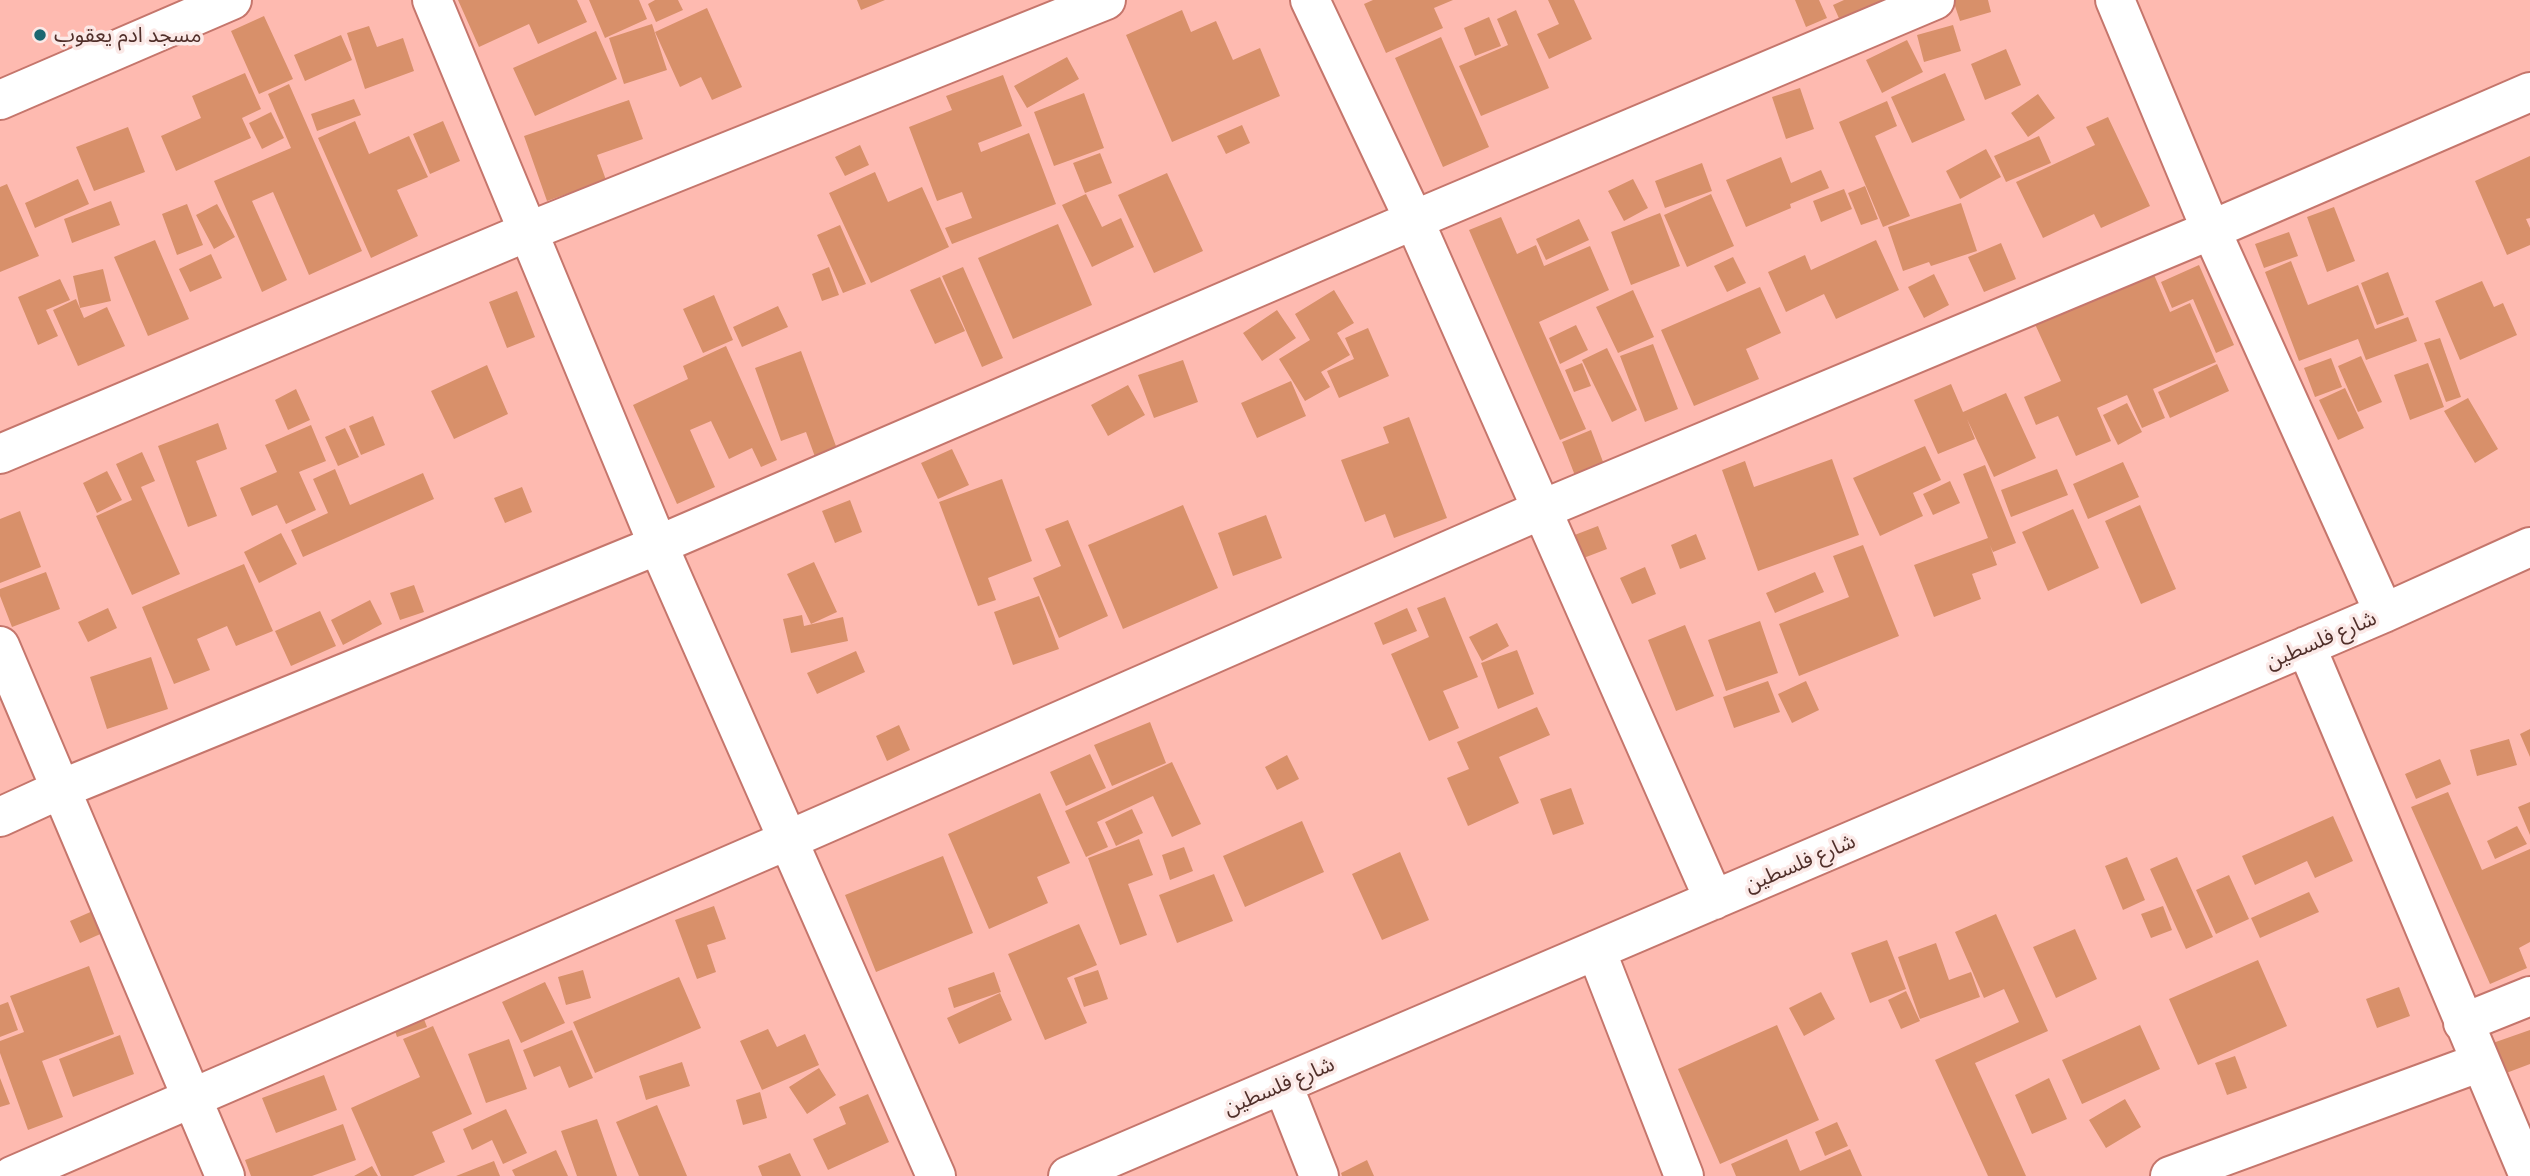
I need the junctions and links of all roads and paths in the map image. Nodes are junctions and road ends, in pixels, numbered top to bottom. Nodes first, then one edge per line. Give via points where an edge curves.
1 (232, 0) edge
2 (432, 0) edge
3 (1106, 0) edge
4 (1310, 0) edge
5 (1935, 0) edge
6 (2115, 0) edge
7 (2530, 92) edge
8 (0, 100) edge
9 (1414, 220) junction
10 (2211, 230) junction
11 (527, 232) junction
12 (0, 454) edge
13 (1543, 509) junction
14 (658, 545) junction
15 (2530, 547) edge
16 (2384, 613) junction
17 (0, 646) edge
18 (2306, 646) junction
19 (61, 789) junction
20 (0, 817) edge
21 (788, 840) junction
22 (1714, 900) junction
23 (1596, 950) junction
24 (2530, 996) edge
25 (2463, 1023) junction
26 (2481, 1062) junction
27 (1283, 1085) junction
28 (191, 1098) junction
29 (12, 1176) edge
30 (225, 1176) edge
31 (936, 1176) edge
32 (1068, 1176) edge
33 (1319, 1176) edge
34 (1684, 1176) edge
35 (2170, 1176) edge
36 (2529, 1176) edge

1 - 8 street
2 - 11 street
3 - 11 street
4 - 9 street
5 - 9 street
6 - 10 street
7 - 10 street
9 - 13 street
9 - 14 street
10 - 13 street
10 - 16 street
11 - 12 street
11 - 14 street
13 - 21 street
13 - 22 street
14 - 19 street
14 - 21 street
15 - 16 street, شارع فلسطين
16 - 18 street, شارع فلسطين
17 - 19 street
18 - 22 street, شارع فلسطين
18 - 25 street
19 - 20 street
19 - 28 street
21 - 28 street
21 - 31 street
22 - 23 street, شارع فلسطين
23 - 27 street, شارع فلسطين
23 - 34 street
24 - 25 street
25 - 26 street
26 - 35 street
26 - 36 street
27 - 32 street, شارع فلسطين
27 - 33 street
28 - 29 street
28 - 30 street

